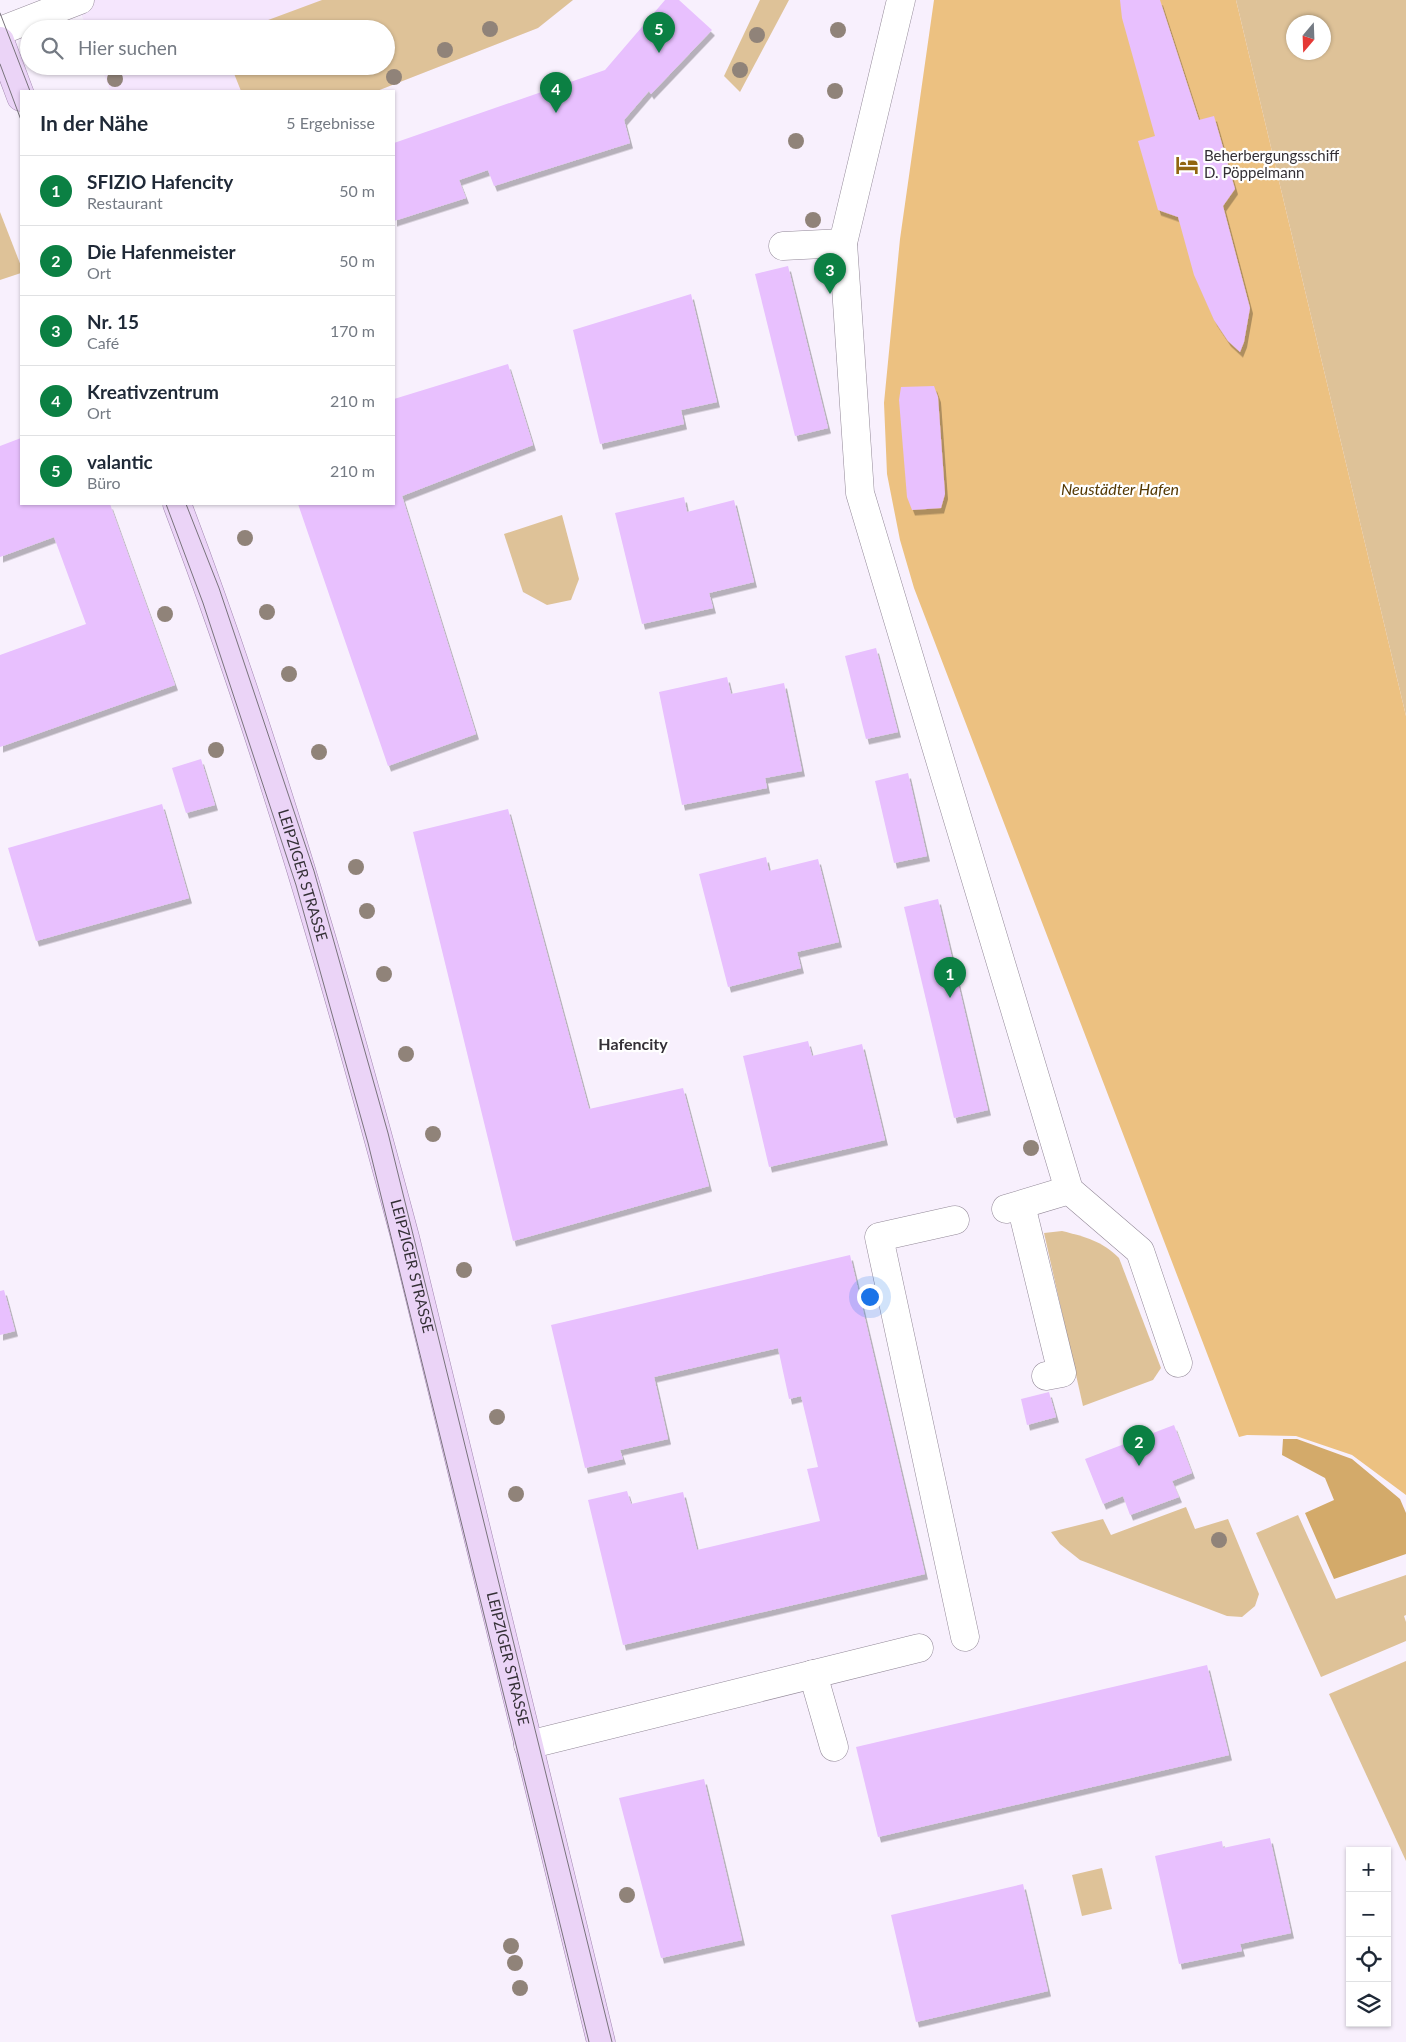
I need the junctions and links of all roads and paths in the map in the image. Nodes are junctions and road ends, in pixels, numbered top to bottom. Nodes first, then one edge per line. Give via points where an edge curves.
1 (80, 0) edge
2 (901, 0) edge
3 (28, 20) edge
4 (20, 23) edge
5 (0, 31) edge
6 (0, 40) edge
7 (20, 94) edge
8 (842, 243) junction
9 (783, 246) dead end
10 (177, 505) edge
11 (1069, 1190) junction
12 (955, 1220) dead end
13 (1178, 1363) dead end
14 (1046, 1376) dead end
15 (965, 1637) dead end
16 (918, 1648) dead end
17 (813, 1674) junction
18 (528, 1745) junction
19 (834, 1747) dead end
20 (601, 2042) edge

1 - 3 street
2 - 8 street
4 - 5 street
6 - 7 main road
8 - 9 street
8 - 11 street via 850,495
10 - 18 main road, LEIPZIGER STRASSE via 308,888 405,1237
11 - 13 street via 1140,1251
11 - 14 street via 1014,1207 1062,1373
12 - 15 street via 879,1237
16 - 17 street
17 - 18 street
17 - 19 street
18 - 20 main road, LEIPZIGER STRASSE

